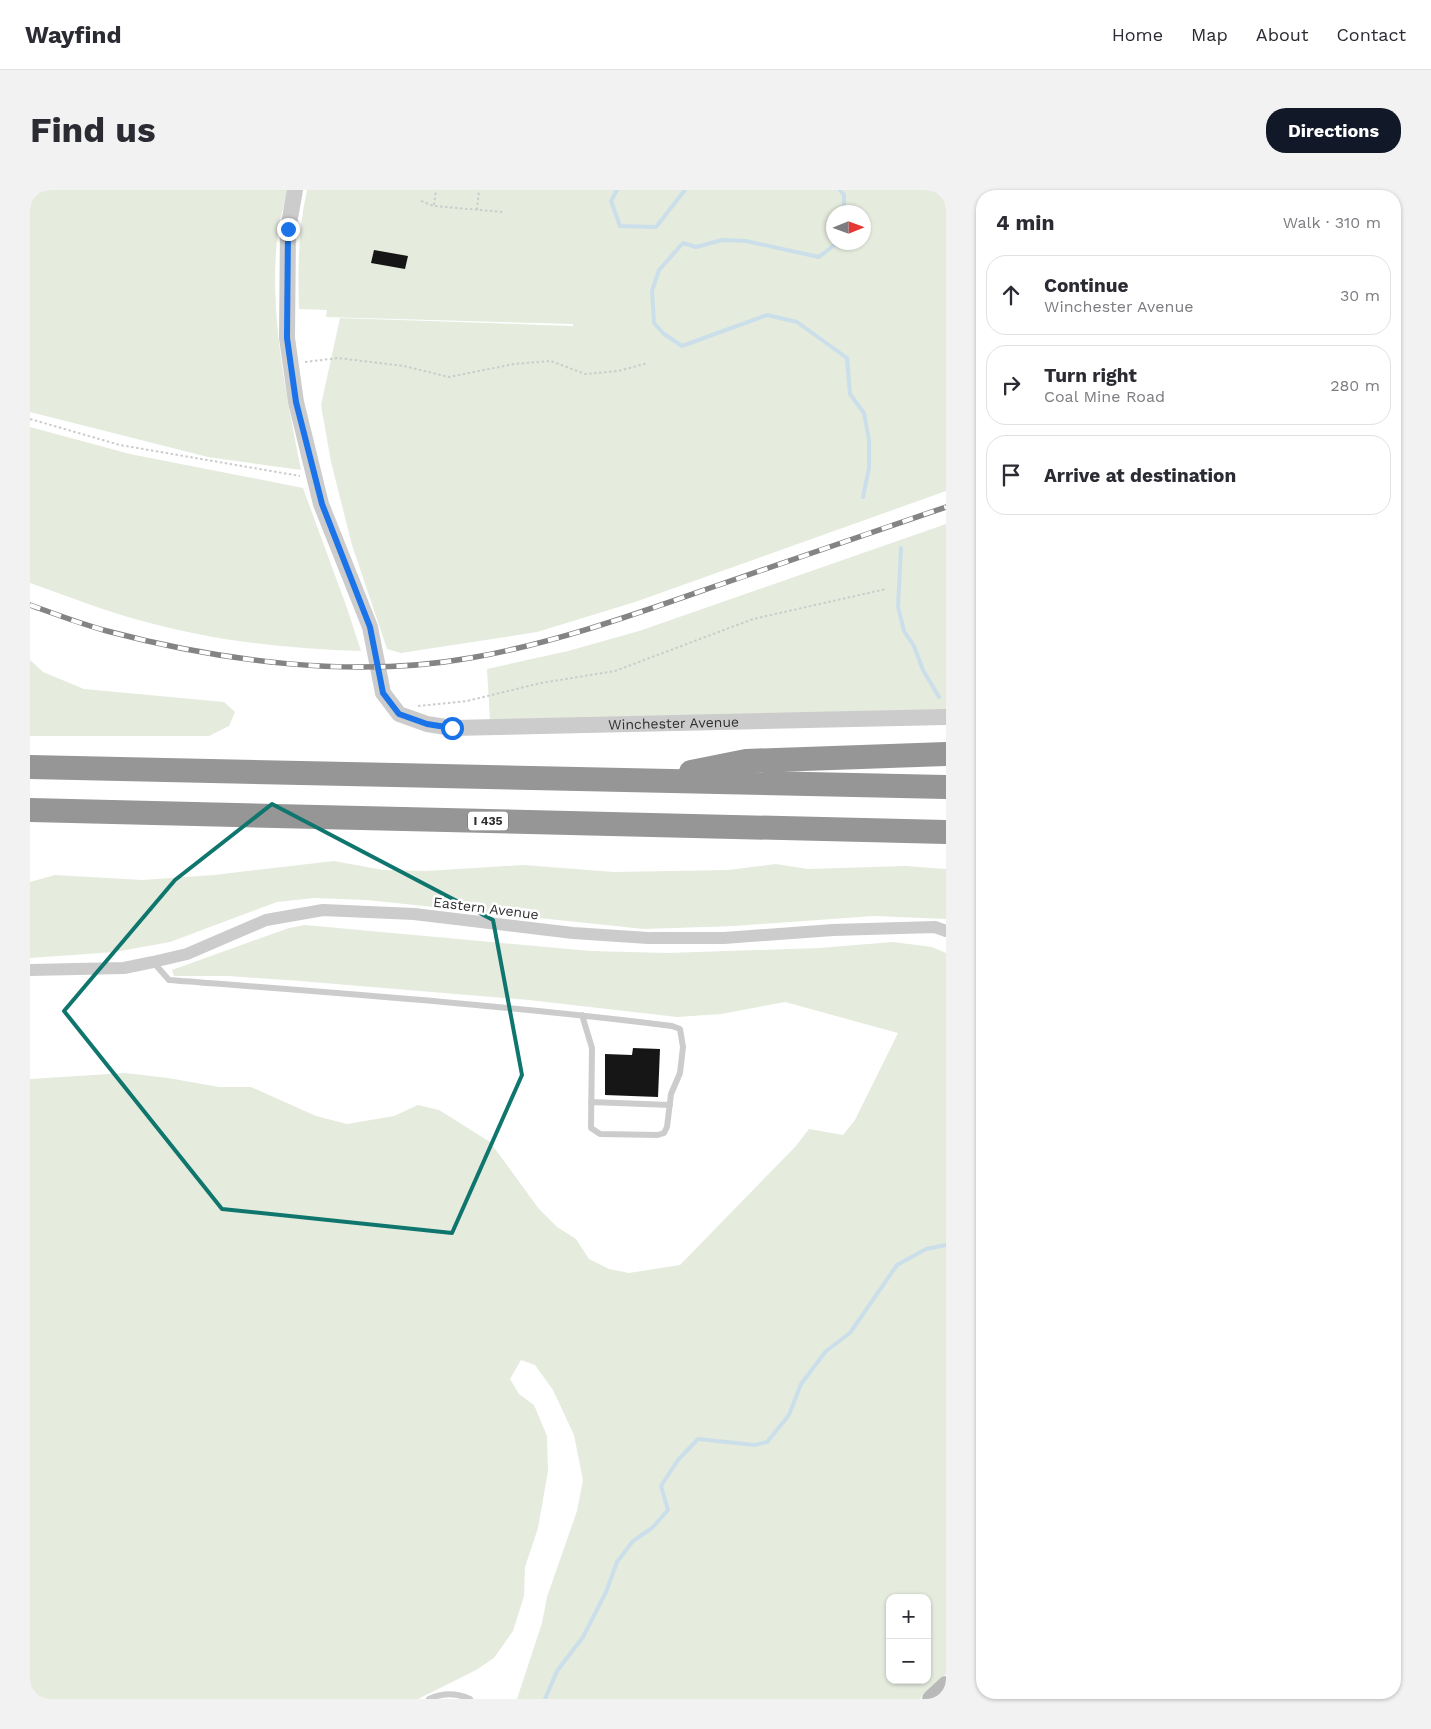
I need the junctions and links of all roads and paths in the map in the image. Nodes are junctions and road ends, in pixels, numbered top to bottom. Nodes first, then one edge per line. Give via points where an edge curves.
1 (295, 190) edge
2 (436, 190) edge
3 (479, 190) edge
4 (421, 201) dead end
5 (434, 206) junction
6 (477, 210) junction
7 (503, 212) dead end
8 (648, 363) dead end
9 (291, 364) junction
10 (30, 419) edge
11 (315, 478) junction
12 (886, 589) dead end
13 (400, 713) junction
14 (946, 718) edge
15 (946, 754) edge
16 (30, 767) edge
17 (647, 781) junction
18 (946, 788) edge
19 (30, 810) edge
20 (946, 832) edge
21 (946, 931) edge
22 (153, 962) junction
23 (30, 970) edge
24 (582, 1015) junction
25 (591, 1102) junction
26 (670, 1105) junction
27 (946, 1685) edge
28 (429, 1699) edge
29 (470, 1699) edge
30 (931, 1699) edge

1 - 9 street via 288,229 287,261 287,338
2 - 5 path
3 - 6 path
4 - 5 path
5 - 6 path
6 - 7 path
8 - 9 path via 618,371 585,374 551,361 514,364 449,377 404,366 338,358
9 - 11 street via 296,402
10 - 11 path via 120,445
11 - 13 street via 370,627 383,693
12 - 13 path via 753,619 615,670 467,701 426,704
13 - 14 street, Winchester Avenue via 427,724 452,728
15 - 17 highway via 746,761
16 - 17 highway
17 - 18 highway
19 - 20 highway, I 435
21 - 22 street, Eastern Avenue via 935,927 724,938 648,938 573,933 414,914 322,910 266,920 187,954
22 - 23 street, Eastern Avenue via 124,968
22 - 24 lane via 169,980
24 - 25 lane via 592,1048
24 - 26 lane via 680,1029 683,1047 680,1073
25 - 26 lane
25 - 26 lane via 591,1128 600,1134 664,1133
27 - 30 main road
28 - 29 lane via 453,1694

